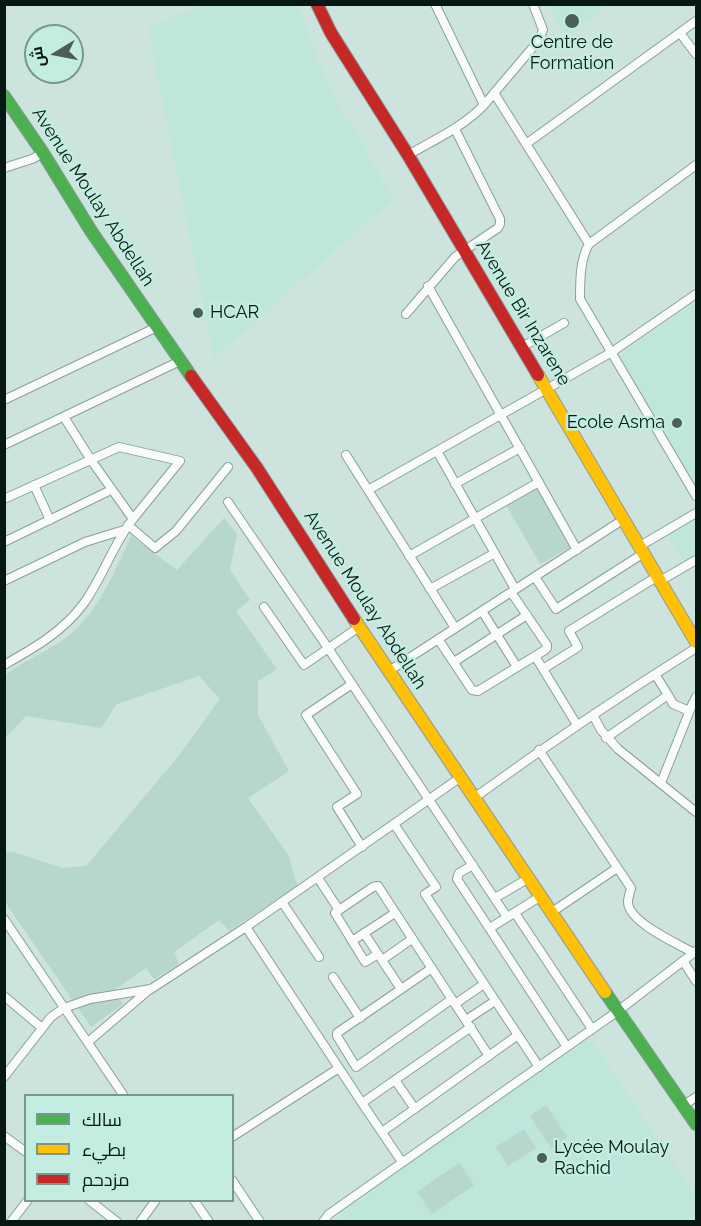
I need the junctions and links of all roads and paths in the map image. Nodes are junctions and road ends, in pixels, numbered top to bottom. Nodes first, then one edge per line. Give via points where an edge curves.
1 (317, 4) edge
2 (435, 4) edge
3 (533, 4) edge
4 (696, 21) edge
5 (680, 33) junction
6 (696, 54) edge
7 (494, 93) junction
8 (4, 96) edge
9 (484, 105) junction
10 (455, 129) junction
11 (526, 144) junction
12 (43, 153) junction
13 (408, 155) junction
14 (696, 165) edge
15 (4, 168) edge
16 (589, 244) junction
17 (465, 250) junction
18 (429, 286) junction
19 (696, 294) edge
20 (406, 314) dead end
21 (564, 323) dead end
22 (157, 327) junction
23 (522, 347) junction
24 (612, 352) junction
25 (180, 361) junction
26 (547, 389) junction
27 (4, 400) edge
28 (501, 415) junction
29 (64, 417) junction
30 (4, 445) edge
31 (520, 448) junction
32 (437, 451) junction
33 (346, 455) dead end
34 (91, 460) junction
35 (228, 467) dead end
36 (538, 482) junction
37 (455, 484) junction
38 (34, 485) junction
39 (111, 490) junction
40 (368, 490) junction
41 (696, 496) edge
42 (4, 499) edge
43 (228, 502) dead end
44 (696, 513) edge
45 (474, 517) junction
46 (624, 519) junction
47 (50, 520) junction
48 (128, 524) junction
49 (4, 542) edge
50 (577, 550) junction
51 (642, 550) junction
52 (495, 553) junction
53 (409, 556) junction
54 (696, 560) edge
55 (535, 577) junction
56 (659, 579) junction
57 (4, 581) edge
58 (430, 589) junction
59 (513, 591) junction
60 (264, 607) dead end
61 (482, 611) junction
62 (527, 615) junction
63 (359, 627) junction
64 (455, 628) junction
65 (497, 635) junction
66 (438, 639) junction
67 (696, 642) edge
68 (328, 648) junction
69 (696, 648) edge
70 (535, 656) junction
71 (454, 662) junction
72 (4, 665) edge
73 (517, 667) junction
74 (543, 669) junction
75 (389, 671) junction
76 (655, 674) junction
77 (352, 684) junction
78 (668, 695) junction
79 (696, 697) edge
80 (689, 711) junction
81 (593, 715) junction
82 (577, 725) junction
83 (606, 738) junction
84 (539, 750) junction
85 (461, 777) junction
86 (660, 783) junction
87 (474, 798) junction
88 (430, 799) junction
89 (696, 812) edge
90 (394, 824) junction
91 (362, 847) junction
92 (473, 865) junction
93 (617, 868) junction
94 (318, 878) junction
95 (529, 878) junction
96 (541, 896) junction
97 (495, 898) junction
98 (282, 902) junction
99 (339, 910) junction
100 (552, 912) junction
101 (396, 913) junction
102 (511, 915) junction
103 (4, 919) edge
104 (246, 927) junction
105 (490, 928) junction
106 (364, 933) junction
107 (412, 939) junction
108 (352, 941) junction
109 (695, 952) edge
110 (319, 957) dead end
111 (380, 957) junction
112 (683, 961) junction
113 (432, 968) junction
114 (333, 977) dead end
115 (696, 981) edge
116 (484, 984) junction
117 (151, 989) junction
118 (401, 989) junction
119 (6, 1001) edge
120 (453, 1001) junction
121 (495, 1001) junction
122 (64, 1008) junction
123 (618, 1011) junction
124 (360, 1018) junction
125 (468, 1024) junction
126 (42, 1028) junction
127 (592, 1029) junction
128 (518, 1035) junction
129 (88, 1042) junction
130 (567, 1047) junction
131 (489, 1056) junction
132 (356, 1067) junction
133 (539, 1067) junction
134 (341, 1072) junction
135 (5, 1076) edge
136 (395, 1080) junction
137 (117, 1086) junction
138 (111, 1094) edge
139 (123, 1094) edge
140 (696, 1097) edge
141 (362, 1103) junction
142 (684, 1105) junction
143 (415, 1109) junction
144 (696, 1124) edge
145 (382, 1132) junction
146 (4, 1136) edge
147 (234, 1136) edge
148 (24, 1151) edge
149 (402, 1162) junction
150 (234, 1183) edge
151 (26, 1202) edge
152 (92, 1202) edge
153 (154, 1202) edge
154 (195, 1202) edge
155 (11, 1221) edge
156 (117, 1221) edge
157 (140, 1221) edge
158 (209, 1221) edge
159 (260, 1221) edge
160 (323, 1221) edge

1 - 13 main road, Avenue Bir Inzarene
2 - 9 street
3 - 7 street via 543,30 539,40
4 - 5 street
5 - 6 street
5 - 11 street
7 - 9 street
7 - 11 street
8 - 12 main road, Avenue Moulay Abdellah
9 - 10 street
10 - 13 street
10 - 17 street via 500,219 498,228
11 - 16 street
12 - 15 street
12 - 22 main road, Avenue Moulay Abdellah
13 - 17 main road, Avenue Bir Inzarene
14 - 16 street
16 - 24 street via 580,299
17 - 18 street
17 - 23 main road, Avenue Bir Inzarene
18 - 20 street
18 - 28 street
19 - 24 street
21 - 23 street
22 - 25 main road, Avenue Moulay Abdellah
22 - 27 street
23 - 26 main road, Avenue Bir Inzarene
24 - 26 street
24 - 41 street
25 - 29 street
25 - 63 main road, Avenue Moulay Abdellah via 257,468
26 - 28 street
26 - 46 main road, Avenue Bir Inzarene
28 - 31 street
28 - 32 street
29 - 30 street
29 - 34 street
31 - 36 street
31 - 37 street
32 - 37 street
32 - 40 street
33 - 40 street
34 - 38 street
34 - 39 street
34 - 48 street via 119,447 180,461
35 - 48 street via 176,531 155,548
36 - 45 street
36 - 50 street
37 - 45 street
38 - 42 street
38 - 47 street
39 - 47 street
39 - 48 street
40 - 53 street
43 - 68 street
44 - 51 street
45 - 52 street
45 - 53 street
46 - 50 street
46 - 51 main road, Avenue Bir Inzarene
47 - 49 street
48 - 57 street
48 - 72 street via 86,601 69,622
50 - 55 street
51 - 55 street via 556,609
51 - 56 main road, Avenue Bir Inzarene
52 - 58 street
52 - 59 street
53 - 58 street
54 - 56 street
55 - 59 street
56 - 67 main road, Avenue Bir Inzarene
56 - 74 street via 569,631 578,647
58 - 64 street
59 - 61 street
59 - 62 street
60 - 68 street via 304,665
61 - 64 street
61 - 65 street
62 - 65 street
62 - 70 street via 547,645
63 - 68 street
63 - 75 main road, Avenue Moulay Abdellah
64 - 66 street
65 - 71 street
65 - 73 street
66 - 71 street
66 - 75 street
68 - 77 street
69 - 76 street
70 - 73 street
70 - 74 street
71 - 73 street via 472,690 478,691
74 - 82 street
75 - 85 main road, Avenue Moulay Abdellah
76 - 78 street
76 - 81 street
77 - 88 street
77 - 91 street via 306,715 357,794 337,807
78 - 80 street via 673,704
78 - 83 street
79 - 80 street
80 - 86 street
81 - 82 street
81 - 83 street
82 - 84 street
83 - 86 street
84 - 87 street
84 - 93 street
85 - 87 main road, Avenue Moulay Abdellah
85 - 88 street
86 - 89 street
87 - 95 main road, Avenue Moulay Abdellah
88 - 90 street
88 - 92 street
90 - 91 street
90 - 116 street via 436,887 425,894
91 - 94 street
92 - 97 street
92 - 105 street via 459,873 457,879
93 - 100 street
93 - 109 street via 631,888 628,903 639,921
94 - 98 street
94 - 99 street
95 - 96 main road, Avenue Moulay Abdellah
95 - 97 street
96 - 100 main road, Avenue Moulay Abdellah
96 - 102 street
97 - 102 street
98 - 104 street
98 - 110 street
99 - 101 street via 377,885
99 - 108 street via 335,913
100 - 123 main road, Avenue Moulay Abdellah
101 - 106 street
101 - 107 street
102 - 105 street
102 - 127 street
103 - 122 street
104 - 117 street
104 - 134 street
105 - 130 street
106 - 108 street
106 - 111 street
107 - 111 street
107 - 113 street
108 - 111 street via 365,962
109 - 112 street
111 - 118 street
112 - 115 street
112 - 123 street
113 - 118 street
113 - 120 street
114 - 124 street
116 - 120 street
116 - 121 street
117 - 122 street via 90,999
117 - 129 street
118 - 124 street
119 - 126 street
120 - 125 street
120 - 132 street
121 - 125 street
121 - 128 street
122 - 126 street
122 - 129 street
123 - 127 street
123 - 142 main road, Avenue Moulay Abdellah
124 - 132 street via 336,1035
125 - 131 street
125 - 136 street
126 - 135 street
127 - 130 street
128 - 131 street
128 - 133 street
129 - 137 street
130 - 133 street
131 - 143 street
132 - 134 street
133 - 149 street
134 - 141 street
134 - 147 street
136 - 141 street
136 - 143 street
137 - 138 street
137 - 139 street
140 - 142 street
141 - 145 street
142 - 144 main road, Avenue Moulay Abdellah
143 - 145 street
145 - 149 street
146 - 148 street
149 - 160 street
150 - 159 street
151 - 155 street
152 - 156 street
153 - 157 street
154 - 158 street

